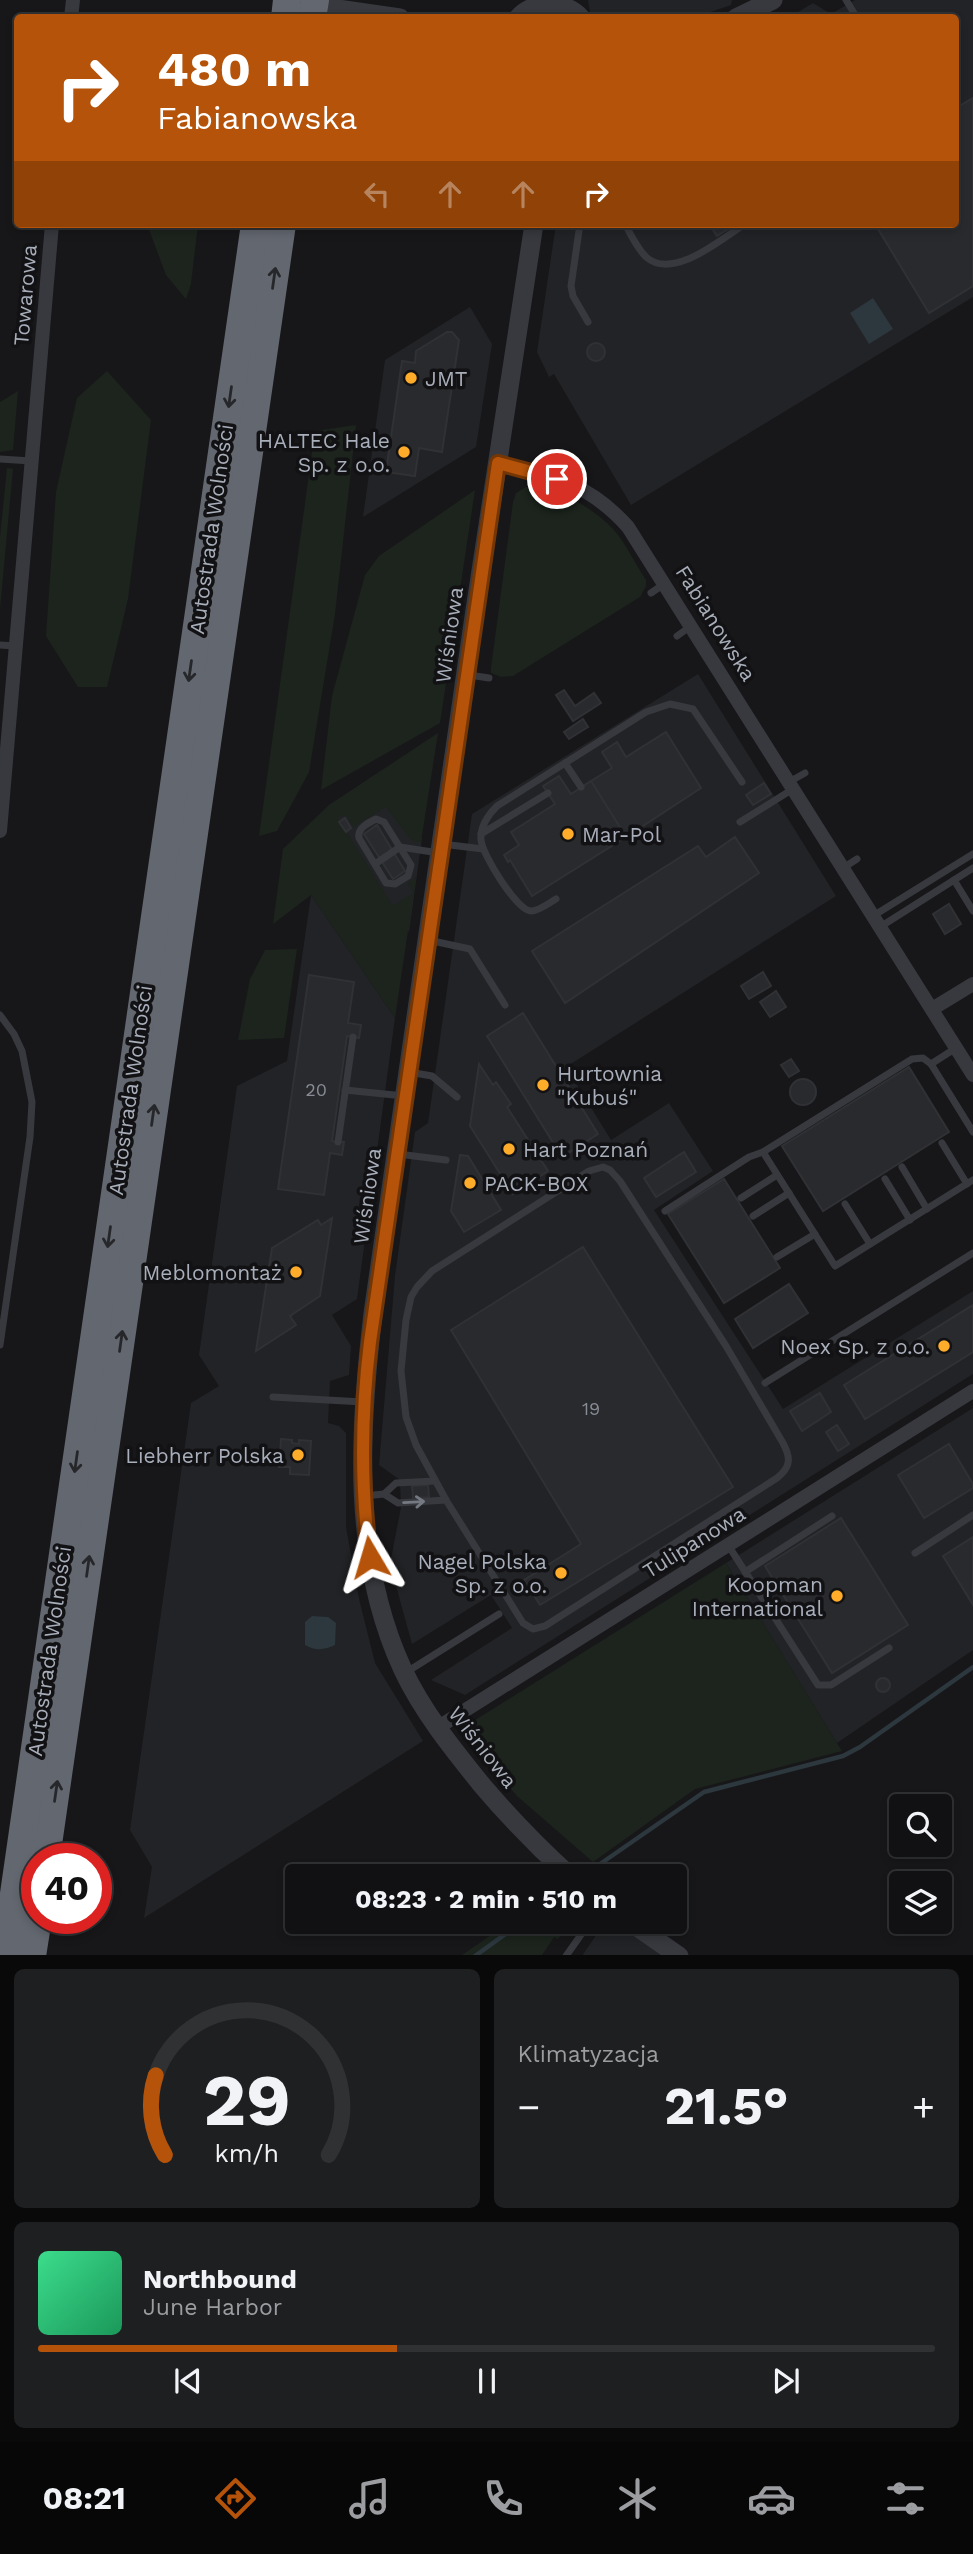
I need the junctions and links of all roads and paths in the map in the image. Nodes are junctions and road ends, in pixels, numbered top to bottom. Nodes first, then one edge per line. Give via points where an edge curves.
1 (279, 0) edge
2 (773, 0) edge
3 (540, 2) edge
4 (578, 10) edge
5 (374, 14) edge
6 (522, 14) edge
7 (744, 14) edge
8 (52, 228) edge
9 (255, 228) edge
10 (281, 228) edge
11 (533, 228) edge
12 (579, 228) edge
13 (628, 228) edge
14 (739, 228) edge
15 (588, 322) dead end
16 (0, 459) edge
17 (31, 461) junction
18 (498, 463) junction
19 (664, 584) junction
20 (651, 593) dead end
21 (691, 626) junction
22 (677, 636) dead end
23 (7, 646) edge
24 (466, 674) junction
25 (489, 678) dead end
26 (198, 711) junction
27 (565, 763) junction
28 (805, 773) dead end
29 (742, 782) dead end
30 (792, 786) junction
31 (581, 787) dead end
32 (548, 793) dead end
33 (740, 822) dead end
34 (0, 831) edge
35 (481, 834) junction
36 (400, 847) junction
37 (441, 848) junction
38 (483, 849) junction
39 (973, 854) edge
40 (857, 859) dead end
41 (375, 864) junction
42 (843, 868) junction
43 (973, 869) edge
44 (954, 880) junction
45 (556, 899) dead end
46 (973, 911) edge
47 (876, 921) junction
48 (427, 940) junction
49 (161, 971) junction
50 (973, 984) edge
51 (505, 1005) dead end
52 (932, 1009) junction
53 (0, 1015) edge
54 (353, 1037) dead end
55 (956, 1048) junction
56 (931, 1064) junction
57 (408, 1072) junction
58 (973, 1074) edge
59 (345, 1090) junction
60 (405, 1096) junction
61 (457, 1097) dead end
62 (973, 1132) edge
63 (338, 1142) dead end
64 (942, 1143) dead end
65 (763, 1152) junction
66 (396, 1154) junction
67 (446, 1160) dead end
68 (902, 1167) dead end
69 (777, 1175) junction
70 (885, 1179) dead end
71 (970, 1182) edge
72 (789, 1193) junction
73 (741, 1198) dead end
74 (845, 1204) dead end
75 (927, 1209) junction
76 (665, 1211) dead end
77 (753, 1216) dead end
78 (910, 1220) junction
79 (815, 1234) junction
80 (870, 1244) junction
81 (973, 1253) edge
82 (777, 1257) dead end
83 (0, 1345) edge
84 (765, 1383) dead end
85 (973, 1391) edge
86 (273, 1397) dead end
87 (364, 1402) junction
88 (435, 1481) junction
89 (384, 1494) junction
90 (363, 1496) junction
91 (446, 1500) junction
92 (973, 1515) edge
93 (832, 1516) dead end
94 (728, 1545) junction
95 (915, 1553) dead end
96 (745, 1572) junction
97 (499, 1614) dead end
98 (889, 1648) dead end
99 (405, 1673) junction
100 (438, 1728) junction
101 (48, 1843) edge
102 (557, 1864) edge
103 (35, 1934) edge
104 (581, 1934) edge
105 (648, 1934) edge
106 (5, 1955) edge
107 (32, 1955) edge
108 (566, 1955) edge
109 (679, 1955) edge

1 - 5 street
2 - 7 street
3 - 4 street via 556,1
3 - 6 street
8 - 17 street, Towarowa
9 -> 26 highway, Autostrada Wolności
26 -> 10 highway, Autostrada Wolności
11 - 18 street
12 - 15 lane via 571,286
13 - 14 lane via 648,258 666,266 684,262
16 - 17 lane
17 - 23 street, Towarowa
18 - 19 street, Fabianowska via 572,484 598,497 628,527
18 - 24 street, Wiśniowa
19 - 20 lane
19 - 21 street, Fabianowska
21 - 22 lane
21 - 30 street, Fabianowska
23 - 34 street, Towarowa
24 - 25 lane
24 - 37 street, Wiśniowa
26 - 26 lane via 185,802
26 - 49 highway, Autostrada Wolności
27 - 29 lane via 654,708 678,705 699,716
27 - 31 lane
27 - 35 lane via 497,806
28 - 30 lane
30 - 33 lane
30 - 42 street, Fabianowska
32 - 35 lane
35 - 38 lane
36 - 37 lane
36 - 41 lane
36 - 41 lane via 411,865 408,876 388,884
36 - 41 lane via 382,820 361,829 359,838
37 - 38 lane
37 - 48 street, Wiśniowa
38 - 45 lane via 523,909 535,911
39 - 47 lane
40 - 42 lane
42 - 47 street, Fabianowska
43 - 44 lane
44 - 46 lane
44 - 47 lane
47 - 52 street, Fabianowska
48 - 51 lane via 470,948
48 - 57 street, Wiśniowa
49 - 49 lane via 174,880
101 -> 49 highway, Autostrada Wolności
49 -> 106 highway, Autostrada Wolności
50 - 52 street
52 - 55 street, Fabianowska
53 - 83 lane via 22,1051 32,1102
54 - 59 lane
55 - 56 lane
55 - 58 street, Fabianowska
56 - 62 lane
56 - 65 lane via 922,1058 912,1059
57 - 60 street, Wiśniowa
57 - 61 lane via 432,1076
59 - 60 lane
59 - 63 lane
60 - 66 street, Wiśniowa
64 - 71 lane
65 - 69 lane
65 - 76 lane
66 - 67 lane
66 - 87 street, Wiśniowa
68 - 75 lane
69 - 72 lane
69 - 73 lane
70 - 78 lane
71 - 75 lane
72 - 77 lane
72 - 79 lane
74 - 80 lane
75 - 78 lane
78 - 80 lane
79 - 80 lane via 835,1266
79 - 82 lane
81 - 84 lane
85 - 94 street, Tulipanowa
86 - 87 lane
87 - 90 street, Wiśniowa
88 - 89 lane via 396,1483
88 - 91 lane
88 - 91 lane via 416,1445 403,1403 401,1371 411,1297 432,1271 589,1171 610,1170 726,1346 783,1443 789,1466 778,1478 545,1626 533,1629 523,1623
89 - 90 lane
89 -> 91 lane via 398,1503
90 - 99 street, Wiśniowa via 377,1594
92 - 95 lane
93 - 96 lane
94 - 96 lane
94 - 100 street, Tulipanowa
96 - 98 lane via 818,1685 831,1685
97 - 99 lane
99 - 100 street, Wiśniowa
100 - 102 street, Wiśniowa via 527,1837
103 - 107 highway
104 - 108 lane
105 - 109 street

